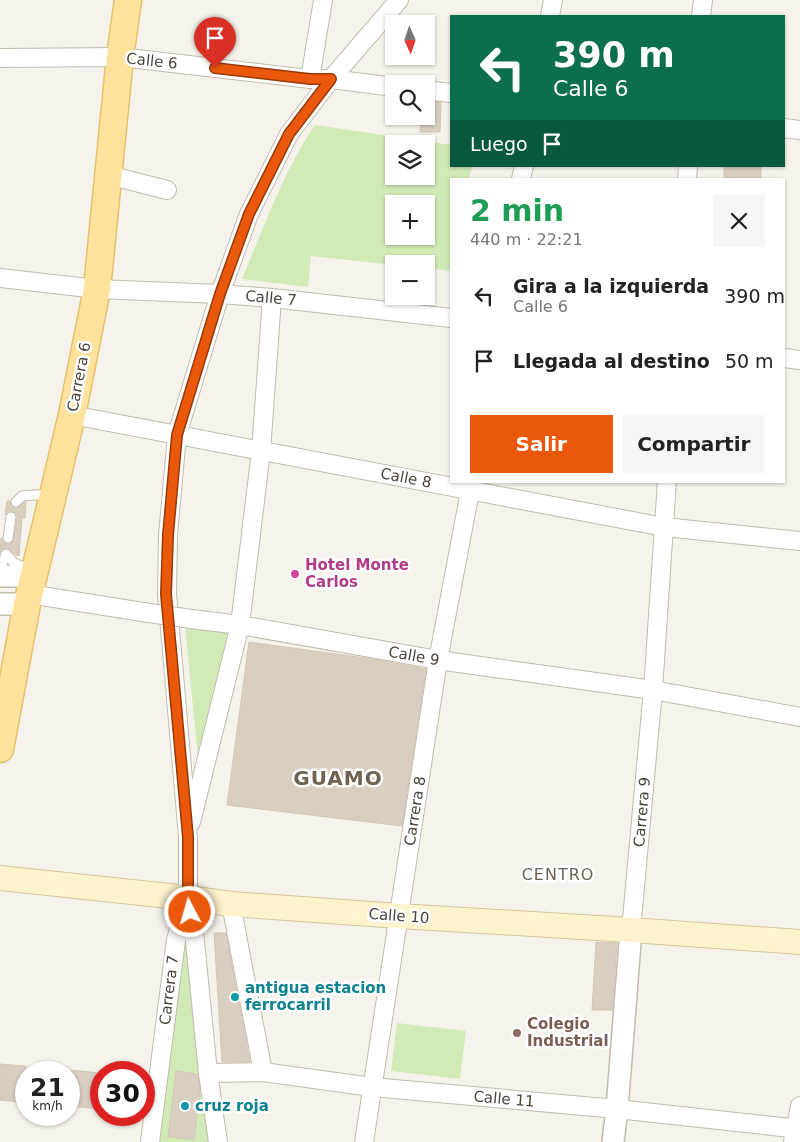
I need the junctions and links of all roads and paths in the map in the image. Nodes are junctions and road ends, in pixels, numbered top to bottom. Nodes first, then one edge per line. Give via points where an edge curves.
1 (128, 0) edge
2 (324, 0) edge
3 (399, 0) edge
4 (553, 0) edge
5 (703, 0) edge
6 (550, 15) edge
7 (701, 15) edge
8 (120, 57) junction
9 (0, 58) edge
10 (310, 79) junction
11 (331, 79) junction
12 (385, 86) edge
13 (435, 91) edge
14 (450, 93) edge
15 (785, 128) edge
16 (800, 130) edge
17 (108, 175) junction
18 (167, 190) dead end
19 (0, 278) edge
20 (96, 289) junction
21 (220, 294) junction
22 (272, 298) junction
23 (450, 318) edge
24 (785, 358) edge
25 (800, 360) edge
26 (72, 415) junction
27 (177, 435) junction
28 (261, 451) junction
29 (450, 482) edge
30 (453, 483) edge
31 (667, 483) edge
32 (471, 486) edge
33 (53, 494) junction
34 (16, 502) dead end
35 (12, 517) dead end
36 (664, 527) junction
37 (8, 538) dead end
38 (800, 541) edge
39 (0, 570) edge
40 (0, 576) edge
41 (31, 586) junction
42 (0, 604) edge
43 (240, 625) junction
44 (438, 660) junction
45 (652, 690) junction
46 (800, 717) edge
47 (1, 739) edge
48 (188, 837) junction
49 (0, 878) edge
50 (188, 898) junction
51 (231, 904) junction
52 (400, 916) junction
53 (631, 930) junction
54 (800, 942) edge
55 (262, 1072) junction
56 (208, 1073) junction
57 (372, 1087) junction
58 (800, 1106) edge
59 (617, 1109) junction
60 (796, 1133) edge
61 (150, 1142) edge
62 (218, 1142) edge
63 (364, 1142) edge
64 (613, 1142) edge

1 - 8 main road, Carrera 6
2 - 10 street
3 - 11 street, Carrera 7
4 - 6 street
5 - 7 street
8 - 9 street, Calle 6
8 - 10 street, Calle 6
8 - 17 main road, Carrera 6
10 - 11 street, Calle 6
11 - 12 street, Calle 6
11 - 21 street, Carrera 7 via 289,134 249,214
13 - 14 street
15 - 16 street
17 - 18 street
17 - 20 main road, Carrera 6
19 - 20 street, Calle 7
20 - 21 street, Calle 7
20 - 26 main road, Carrera 6
21 - 22 street, Calle 7
21 - 27 street, Carrera 7
22 - 23 street, Calle 7
22 - 28 street
24 - 25 street
26 - 27 street, Calle 8
26 - 33 main road, Carrera 6
27 - 28 street, Calle 8
27 - 48 street, Carrera 7 via 166,594
28 - 29 street, Calle 8
28 - 43 street
30 - 32 street, Calle 8
31 - 36 street, Carrera 9
32 - 36 street, Calle 8
32 - 44 street, Carrera 8
33 - 34 lane via 22,496
33 - 41 main road, Carrera 6
35 - 37 lane
36 - 38 street, Calle 8
36 - 45 street, Carrera 9
39 - 41 lane via 6,554
40 - 41 street, Calle 9
41 - 42 street, Calle 9
41 - 43 street, Calle 9, bridge via 149,613
41 - 47 main road, Carrera 6
43 - 44 street, Calle 9
43 - 48 street
44 - 45 street, Calle 9
44 - 52 street, Carrera 8
45 - 46 street, Calle 9
45 - 53 street, Carrera 9
48 - 50 street, Carrera 7
49 - 50 main road, Calle 10
50 - 51 main road, Calle 10
50 - 56 street
50 - 61 street, Carrera 7 via 176,940
51 - 52 main road, Calle 10
51 - 55 street
52 - 53 main road, Calle 10
52 - 57 street, Carrera 8
53 - 54 main road, Calle 10
53 - 59 street, Carrera 9
55 - 56 street, Calle 11
55 - 57 street, Calle 11
56 - 62 street
57 - 59 street, Calle 11
57 - 63 street, Carrera 8
58 - 60 street
59 - 60 street, Calle 11
59 - 64 street, Carrera 9

